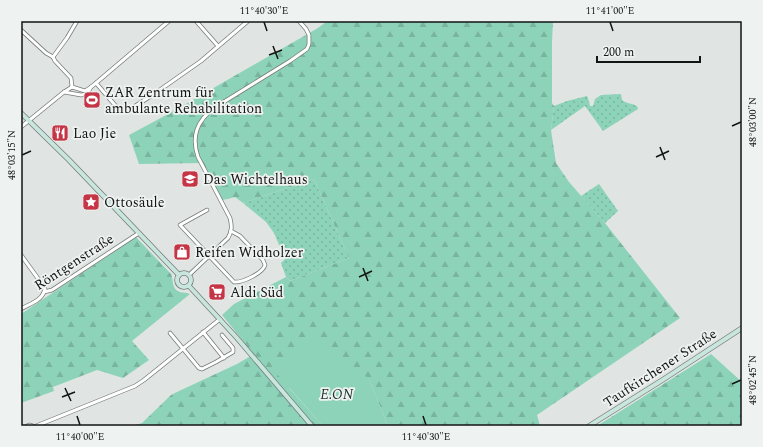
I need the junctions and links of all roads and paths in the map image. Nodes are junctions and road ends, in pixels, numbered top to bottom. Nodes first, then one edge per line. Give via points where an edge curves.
1 (77, 21) edge
2 (169, 21) edge
3 (196, 21) edge
4 (248, 21) edge
5 (299, 21) edge
6 (21, 30) edge
7 (218, 46) junction
8 (53, 57) junction
9 (96, 83) junction
10 (72, 87) junction
11 (91, 87) junction
12 (64, 92) junction
13 (21, 113) edge
14 (29, 120) junction
15 (21, 127) edge
16 (207, 210) dead end
17 (232, 231) junction
18 (139, 233) junction
19 (21, 255) edge
20 (209, 257) junction
21 (179, 275) junction
22 (189, 275) junction
23 (189, 286) junction
24 (44, 292) junction
25 (21, 308) edge
26 (220, 319) junction
27 (742, 328) edge
28 (203, 332) junction
29 (170, 333) dead end
30 (222, 335) dead end
31 (183, 348) junction
32 (224, 358) junction
33 (27, 426) edge
34 (35, 426) edge
35 (312, 426) edge
36 (589, 426) edge

1 - 8 street
2 - 9 street
3 - 7 street
4 - 7 street
5 - 17 street via 309,35 307,49 214,108 205,115 197,129 195,144 198,157 230,218
6 - 8 street
7 - 9 street via 172,82 129,110 120,111
8 - 10 street via 72,78
9 - 11 street
10 - 11 street via 85,90
10 - 12 street
11 - 12 street via 85,95
12 - 14 street
13 - 14 main road
14 - 15 street
14 - 18 main road
16 - 20 street via 180,225
17 - 20 street
17 - 20 street via 263,260 263,270 244,281 234,282
18 - 21 main road
18 - 24 street, Röntgenstraße via 52,290
19 - 24 street via 42,284
20 - 22 street
21 - 22 main road
21 - 23 main road via 179,285 184,288
22 - 23 main road
23 - 26 main road
24 - 25 street, Röntgenstraße via 43,296
26 - 28 street
26 - 35 main road
27 - 36 main road, Taufkirchener Straße
28 - 31 street
28 - 32 street
29 - 31 street
30 - 32 street via 233,350
31 - 32 street via 202,369
31 - 34 street via 134,386
33 - 34 street

